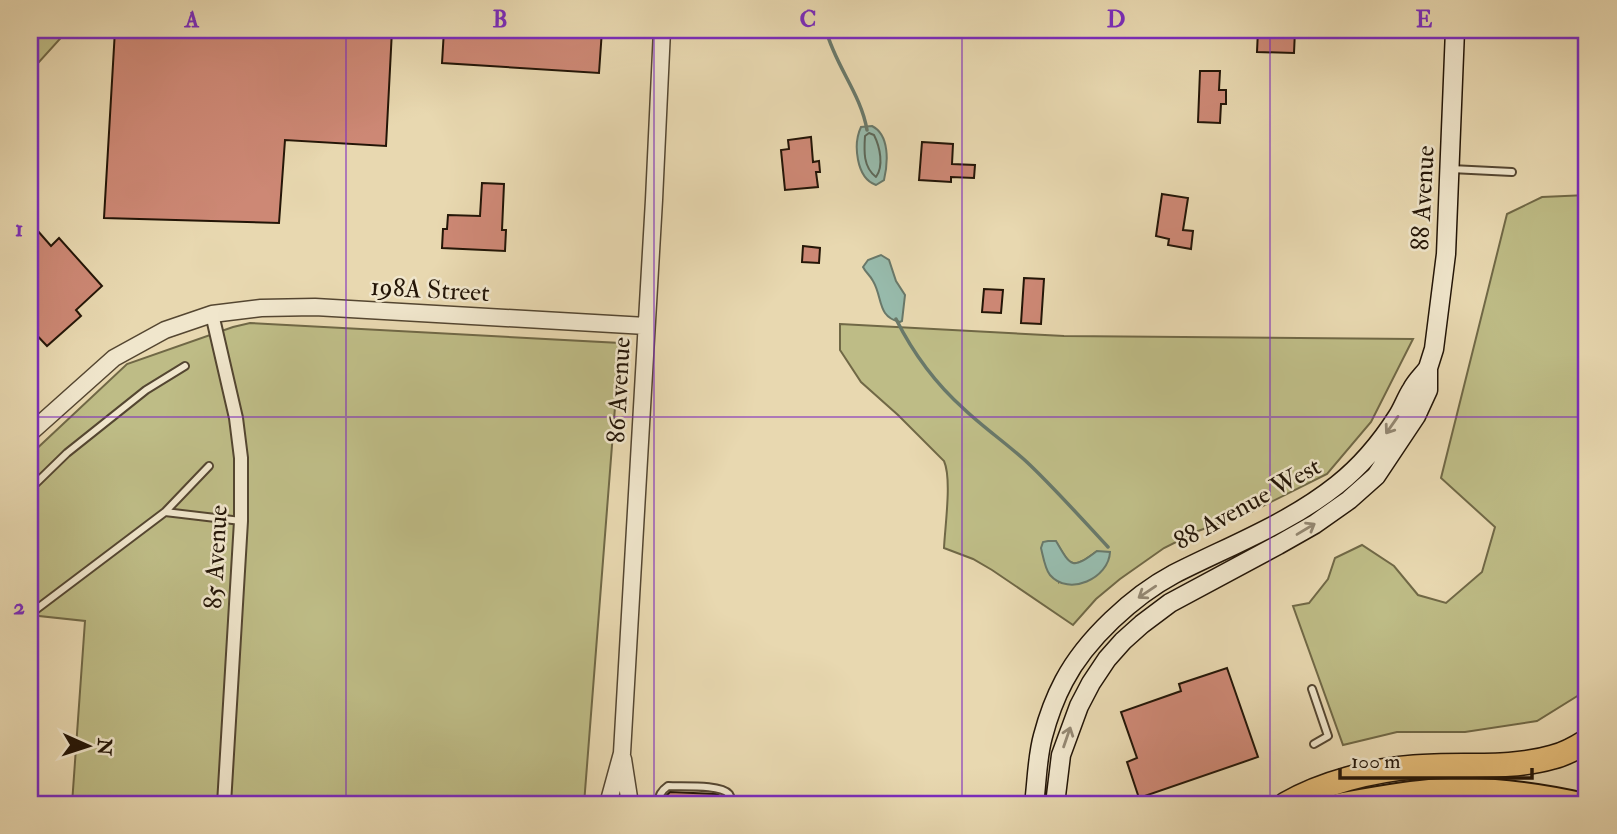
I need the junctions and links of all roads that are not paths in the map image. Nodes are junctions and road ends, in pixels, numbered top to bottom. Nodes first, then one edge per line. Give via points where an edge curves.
1 (662, 30) edge
2 (1455, 30) edge
3 (1449, 169) junction
4 (1512, 172) dead end
5 (212, 314) junction
6 (646, 327) junction
7 (185, 366) dead end
8 (1428, 368) junction
9 (32, 427) edge
10 (209, 466) dead end
11 (30, 489) edge
12 (164, 512) junction
13 (241, 521) junction
14 (30, 614) edge
15 (1312, 689) dead end
16 (1587, 741) edge
17 (1314, 744) dead end
18 (622, 753) junction
19 (1367, 801) edge
20 (224, 804) edge
21 (608, 804) edge
22 (630, 804) edge
23 (658, 804) edge
24 (731, 804) edge
25 (1034, 804) edge
26 (1055, 804) edge
27 (1286, 804) edge
28 (1336, 804) edge
29 (1587, 804) edge

1 - 6 street, 86 Avenue
2 - 3 main road, 88 Avenue
3 - 4 lane
3 - 8 main road, 88 Avenue via 1442,292
5 - 6 street, 198A Street via 314,307
5 - 9 street, 198A Street via 164,330 114,358
5 - 13 street, 85 Avenue via 236,418
6 - 18 street, 86 Avenue
7 - 11 lane via 146,390
8 -> 25 main road, 88 Avenue West via 1381,440 1339,484 1256,535 1142,594 1090,643 1065,679 1052,709 1042,738
26 -> 8 main road, 88 Avenue West via 1061,755 1079,706 1123,640 1170,603 1315,524 1376,476 1416,416 1428,390
10 - 12 lane
12 - 13 lane
12 - 14 lane
13 - 20 street, 85 Avenue
15 - 17 lane via 1328,736
16 - 27 highway via 1537,761 1377,772
18 - 21 street, 86 Avenue
18 - 22 street, 86 Avenue
19 - 28 main road
19 - 29 main road via 1438,789 1478,789
23 - 24 lane via 668,786 718,788 728,792

